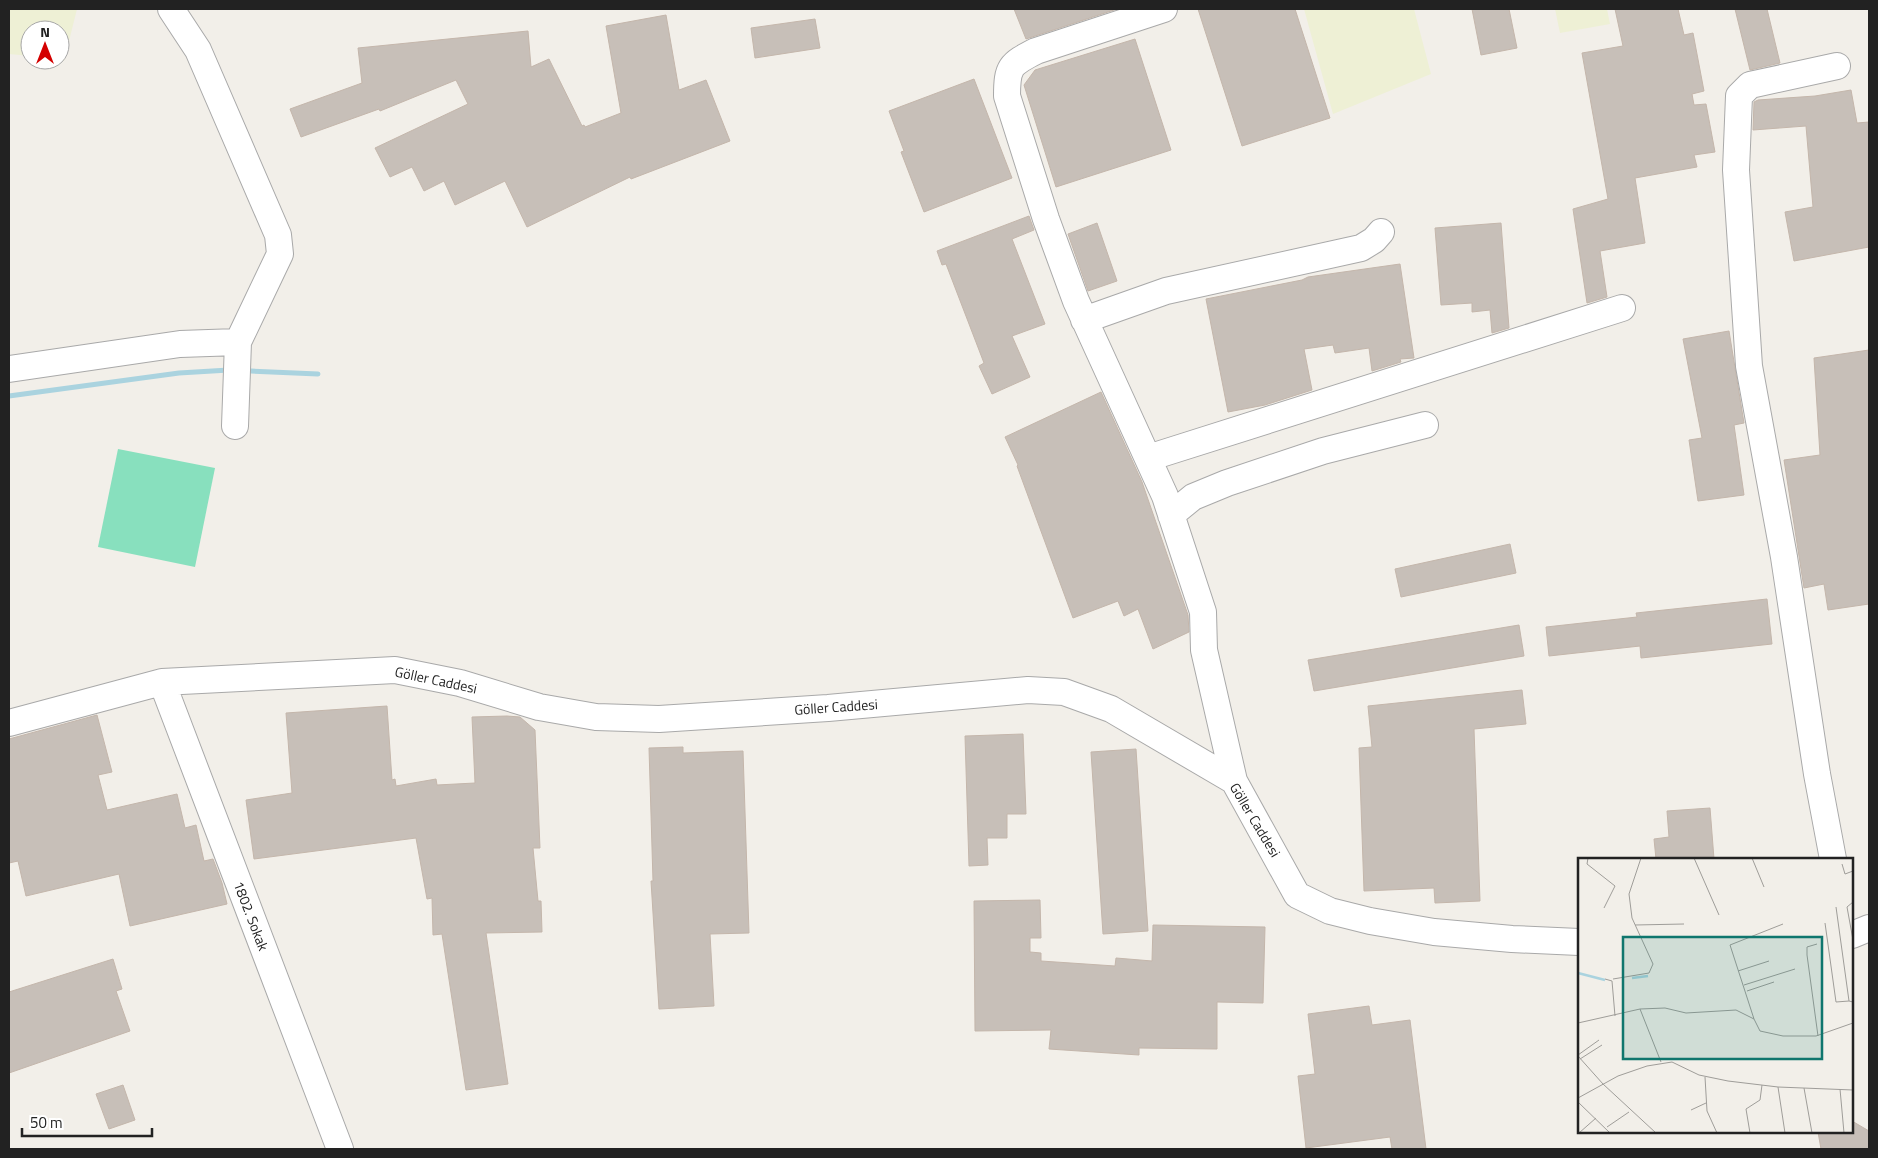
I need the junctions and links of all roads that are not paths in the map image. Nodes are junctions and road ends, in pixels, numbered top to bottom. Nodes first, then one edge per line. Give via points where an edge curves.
1 (172, 9) edge
2 (1164, 9) edge
3 (1837, 66) dead end
4 (1381, 232) dead end
5 (1622, 308) dead end
6 (1084, 320) junction
7 (238, 342) junction
8 (9, 369) edge
9 (1425, 425) dead end
10 (235, 426) dead end
11 (1148, 458) junction
12 (1171, 515) junction
13 (162, 682) junction
14 (9, 723) edge
15 (1234, 781) junction
16 (1833, 858) edge
17 (1869, 928) edge
18 (1853, 935) edge
19 (1578, 942) edge
20 (340, 1149) edge

1 - 7 street via 198,50 278,235 280,254
2 - 6 street via 1036,51 1016,61 1007,75 1007,96 1046,219
3 - 16 street via 1750,86 1739,96 1736,170 1749,366
4 - 6 street via 1361,248 1166,291
5 - 11 street
6 - 11 street
7 - 8 street via 180,344
7 - 10 street
9 - 12 street via 1323,451 1227,483 1193,497
11 - 12 street
12 - 15 street via 1203,612 1204,650
13 - 14 street, Göller Caddesi
13 - 15 street, Göller Caddesi via 395,670 460,683 539,707 596,717 658,719 1028,690 1064,692 1111,709
13 - 20 street, 1802. Sokak
15 - 19 street, Göller Caddesi via 1297,895 1330,912 1434,932
17 - 18 street

